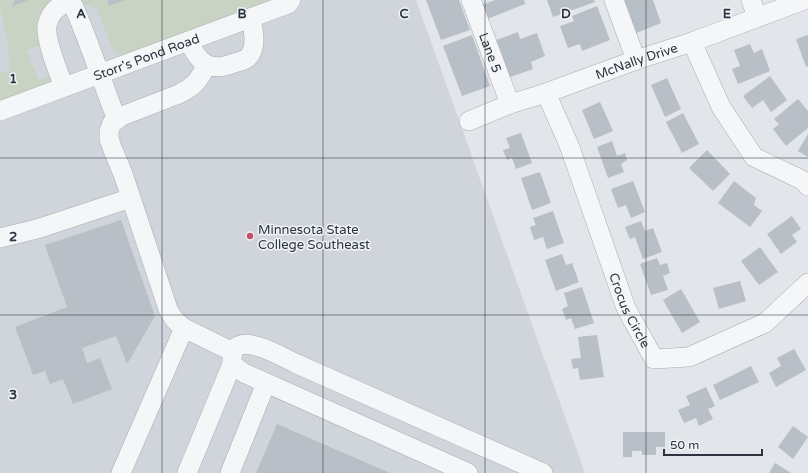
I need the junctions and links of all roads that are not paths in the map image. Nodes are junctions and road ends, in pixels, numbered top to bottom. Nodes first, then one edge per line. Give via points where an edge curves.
1 (291, 0) edge
2 (471, 0) edge
3 (614, 0) edge
4 (804, 0) edge
5 (754, 8) edge
6 (250, 18) junction
7 (189, 41) junction
8 (692, 42) junction
9 (636, 60) junction
10 (207, 65) junction
11 (99, 74) junction
12 (64, 87) junction
13 (546, 93) junction
14 (510, 104) junction
15 (0, 111) edge
16 (117, 120) junction
17 (469, 121) dead end
18 (808, 186) edge
19 (131, 198) junction
20 (0, 238) edge
21 (808, 283) edge
22 (184, 328) junction
23 (232, 358) junction
24 (266, 383) junction
25 (121, 473) edge
26 (187, 473) edge
27 (230, 473) edge
28 (468, 473) edge
29 (543, 473) edge

1 - 6 street, Storr's Pond Road via 288,4
2 - 14 street, Lane 5
3 - 9 street
4 - 5 street, McNally Drive
5 - 8 street, McNally Drive
6 - 7 street, Storr's Pond Road
6 - 10 street via 254,41 246,58 228,66 215,68
7 - 10 street
7 - 11 street, Storr's Pond Road
8 - 9 street, McNally Drive
8 - 18 street via 721,107 754,157 802,180
9 - 13 street, McNally Drive
10 - 16 street via 195,84 186,90
11 - 12 street, Storr's Pond Road
11 - 12 street via 74,7 66,3 60,5 49,18 47,28
11 - 16 street
12 - 15 street, Storr's Pond Road
13 - 14 street, McNally Drive
13 - 21 street, Crocus Circle via 569,145 626,308 654,359 689,357 765,323
14 - 17 street, McNally Drive
16 - 19 street via 112,123 109,139
19 - 20 street via 37,229
19 - 22 street via 168,309 177,324
22 - 23 street
22 - 25 street
23 - 24 street via 244,373
23 - 26 street
23 - 29 street via 235,348 243,344 262,347
24 - 27 street
24 - 28 street

